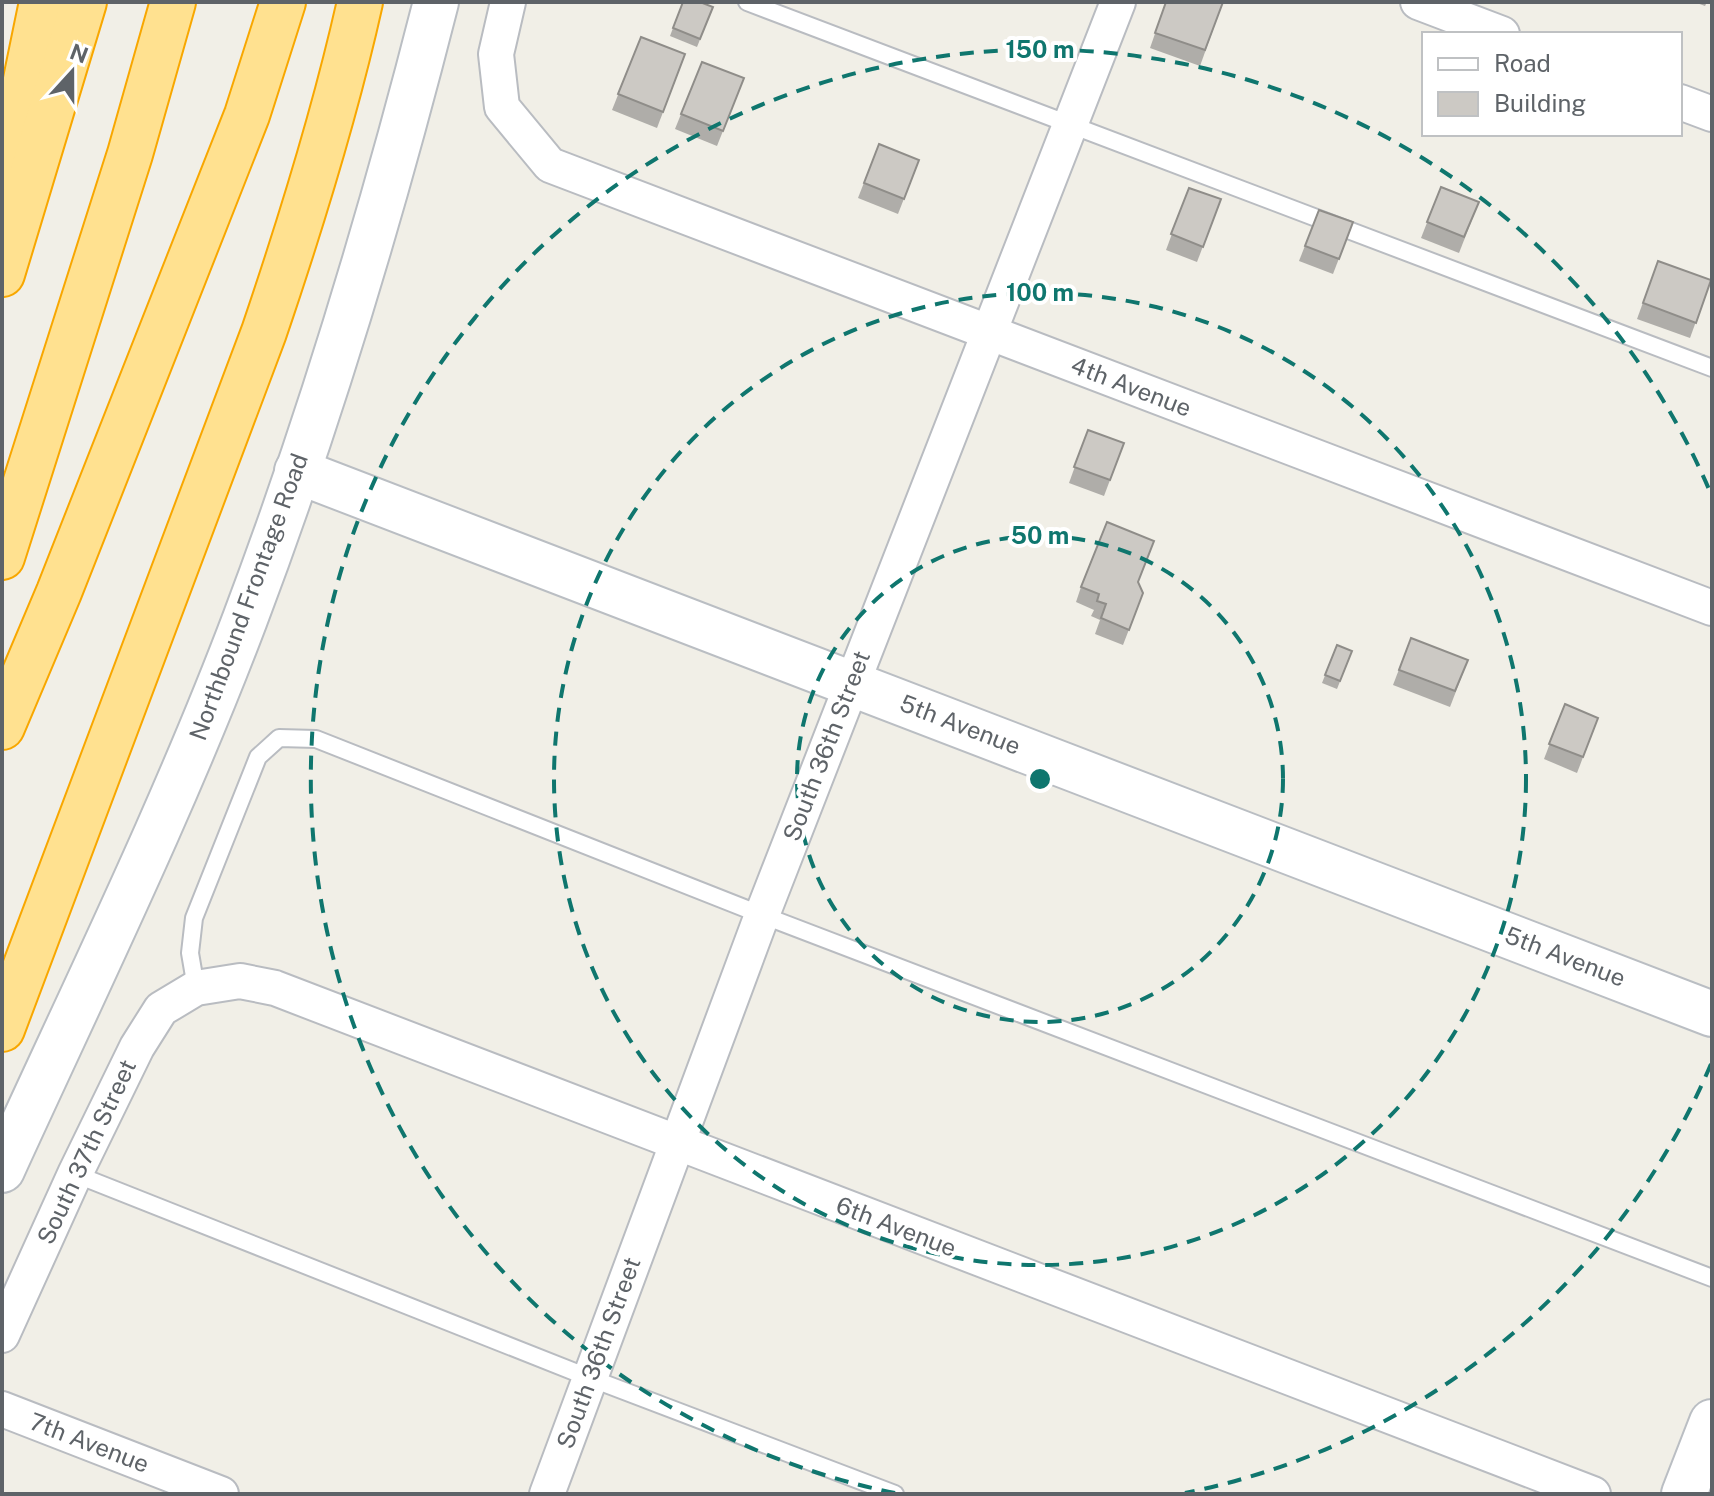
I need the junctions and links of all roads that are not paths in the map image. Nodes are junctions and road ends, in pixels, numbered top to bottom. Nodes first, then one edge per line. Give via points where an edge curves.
1 (42, 2) edge
2 (84, 2) edge
3 (173, 2) edge
4 (283, 2) edge
5 (360, 2) edge
6 (436, 2) edge
7 (508, 2) edge
8 (747, 2) edge
9 (1118, 2) edge
10 (1418, 2) edge
11 (1497, 32) edge
12 (1682, 103) edge
13 (1712, 114) edge
14 (1071, 125) junction
15 (2, 194) edge
16 (2, 274) edge
17 (988, 333) junction
18 (1712, 368) edge
19 (297, 471) junction
20 (2, 557) edge
21 (1712, 608) edge
22 (851, 683) junction
23 (2, 727) edge
24 (762, 915) junction
25 (196, 988) junction
26 (1712, 1014) edge
27 (2, 1029) edge
28 (676, 1143) junction
29 (2, 1170) edge
30 (75, 1174) junction
31 (1712, 1278) edge
32 (2, 1335) edge
33 (590, 1378) junction
34 (2, 1409) edge
35 (1712, 1422) edge
36 (221, 1494) edge
37 (547, 1494) edge
38 (895, 1494) edge
39 (1593, 1494) edge
40 (1684, 1494) edge

1 - 15 highway
2 - 16 highway
3 - 20 highway
4 - 23 highway via 241,130
5 - 27 highway via 341,87 264,332
6 - 19 street, Northbound Frontage Road via 370,244
7 - 17 street, 4th Avenue via 496,54 502,107 550,165
8 - 14 lane
9 - 14 street, South 36th Street
10 - 11 street
12 - 13 street
14 - 17 street, South 36th Street
14 - 18 lane
17 - 21 street, 4th Avenue
17 - 22 street, South 36th Street
19 - 22 street, 5th Avenue
19 - 29 street, Northbound Frontage Road via 246,619 159,830
22 - 24 street, South 36th Street
22 - 26 street, 5th Avenue
24 - 25 lane via 316,739 279,738 258,757 194,918 190,953
24 - 28 street, South 36th Street
24 - 31 lane
25 - 28 street, 6th Avenue via 240,981 275,988
25 - 30 street, South 37th Street via 161,1009
28 - 33 street, South 36th Street
28 - 39 street, 6th Avenue
30 - 32 street, South 37th Street
30 - 33 lane
33 - 37 street, South 36th Street
33 - 38 lane
34 - 36 street, 7th Avenue
35 - 40 street

